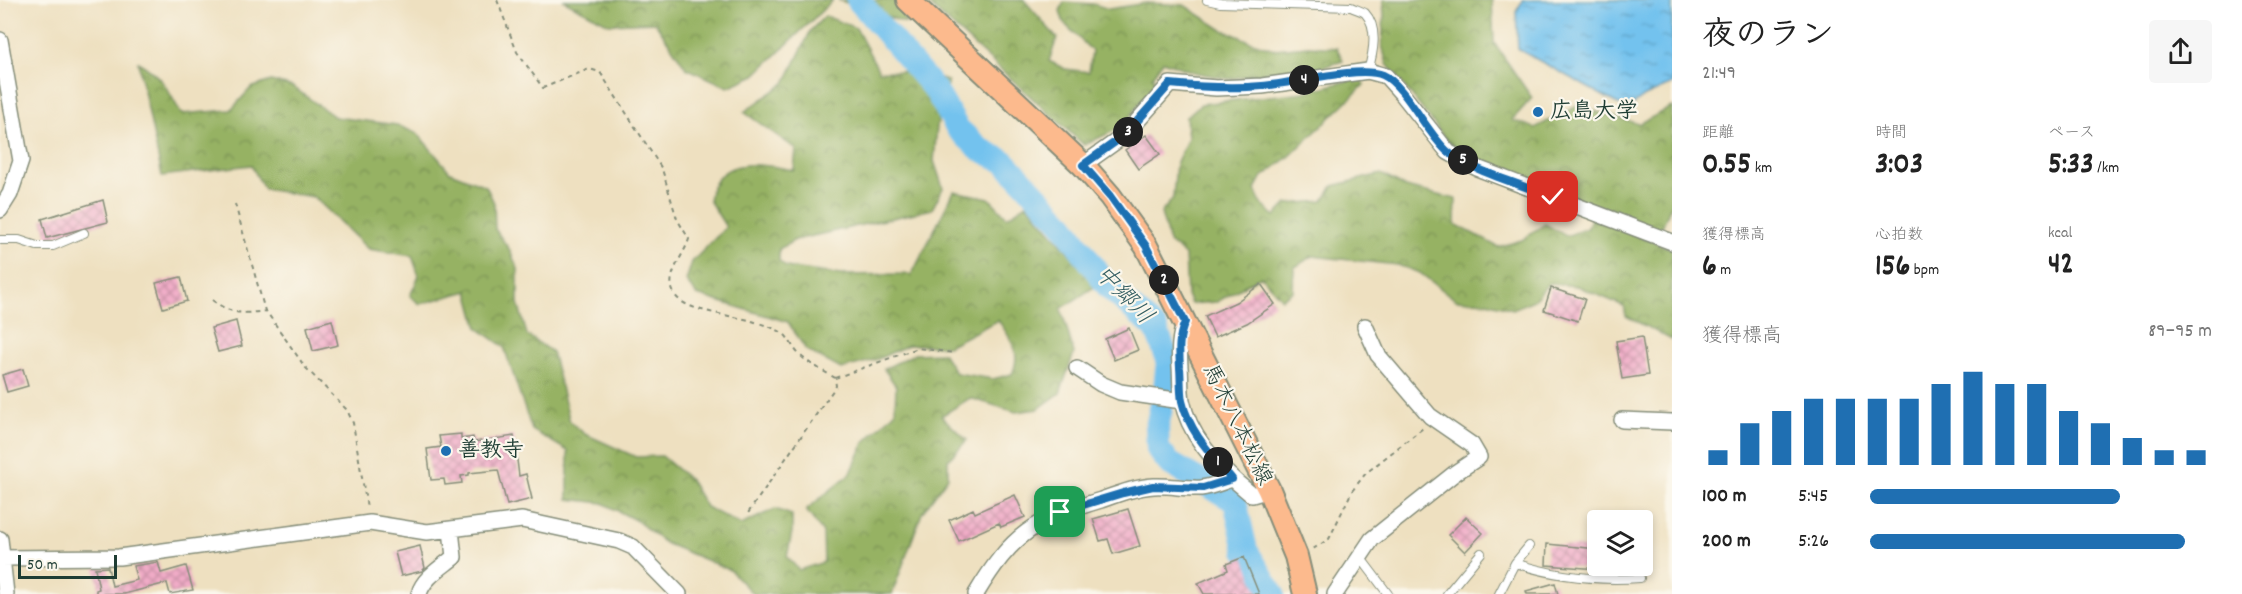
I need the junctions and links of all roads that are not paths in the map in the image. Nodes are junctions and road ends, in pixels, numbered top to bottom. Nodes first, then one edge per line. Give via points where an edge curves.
1 (908, 0) edge
2 (1207, 0) edge
3 (1329, 3) edge
4 (0, 40) edge
5 (1368, 71) junction
6 (1083, 165) junction
7 (0, 210) edge
8 (84, 233) dead end
9 (0, 240) edge
10 (1672, 242) edge
11 (1185, 322) junction
12 (1365, 326) dead end
13 (1077, 368) dead end
14 (1170, 399) junction
15 (1622, 420) dead end
16 (1672, 422) edge
17 (1226, 481) junction
18 (1269, 490) junction
19 (451, 530) junction
20 (0, 539) edge
21 (1529, 546) dead end
22 (1481, 553) dead end
23 (1360, 557) junction
24 (2, 558) edge
25 (1515, 563) junction
26 (1641, 578) dead end
27 (6, 594) edge
28 (419, 594) edge
29 (679, 594) edge
30 (976, 594) edge
31 (1305, 594) edge
32 (1335, 594) edge
33 (1388, 594) edge
34 (1447, 594) edge
35 (1499, 594) edge

1 - 6 main road, 馬木八本松線
2 - 3 lane
3 - 5 lane via 1364,13 1371,25 1374,39
4 - 7 street via 21,161
5 - 6 street via 1262,86 1170,84 1125,135
5 - 10 street via 1386,76 1448,152 1477,168
6 - 11 main road, 馬木八本松線 via 1146,246
8 - 9 lane via 52,246
11 - 14 street
11 - 18 main road, 馬木八本松線
12 - 23 street via 1378,355 1430,416 1472,445 1479,457 1372,539
13 - 14 street via 1120,392
14 - 17 street
15 - 16 street
17 - 18 street via 1252,495
17 - 30 street via 1203,488 1153,486 1060,512 1015,541 994,563
18 - 31 main road, 馬木八本松線 via 1296,556
19 - 24 street via 427,532 370,523 119,557
19 - 28 street via 454,557 428,579
19 - 29 street via 522,520 619,541 633,547
20 - 24 street
21 - 25 lane
22 - 34 lane
23 - 32 street
23 - 33 lane
24 - 27 street
25 - 26 lane via 1540,571 1607,580
25 - 35 lane

